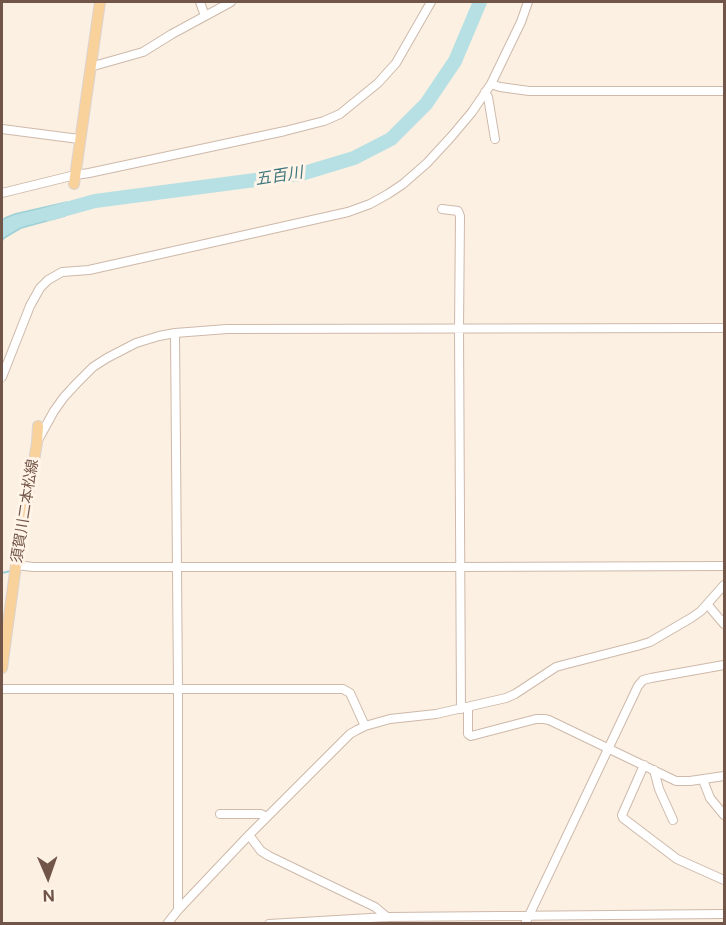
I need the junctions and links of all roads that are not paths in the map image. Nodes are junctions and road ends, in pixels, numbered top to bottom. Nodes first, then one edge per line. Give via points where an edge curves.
1 (100, 2) edge
2 (200, 2) edge
3 (231, 2) edge
4 (431, 2) edge
5 (528, 2) edge
6 (206, 16) junction
7 (90, 67) junction
8 (491, 84) junction
9 (724, 91) edge
10 (485, 92) junction
11 (2, 129) edge
12 (80, 139) junction
13 (495, 139) dead end
14 (74, 179) junction
15 (2, 193) edge
16 (442, 209) dead end
17 (724, 328) edge
18 (459, 329) junction
19 (175, 333) junction
20 (2, 377) edge
21 (38, 426) dead end
22 (37, 443) junction
23 (16, 565) junction
24 (177, 566) junction
25 (724, 566) edge
26 (461, 567) junction
27 (724, 585) edge
28 (707, 604) junction
29 (724, 624) edge
30 (724, 665) edge
31 (2, 668) edge
32 (2, 688) edge
33 (178, 688) junction
34 (465, 708) junction
35 (365, 726) junction
36 (608, 748) junction
37 (644, 765) junction
38 (654, 770) junction
39 (724, 776) edge
40 (703, 780) junction
41 (220, 814) dead end
42 (724, 815) edge
43 (267, 817) junction
44 (673, 820) dead end
45 (249, 835) junction
46 (724, 880) edge
47 (178, 910) junction
48 (724, 914) edge
49 (387, 916) junction
50 (527, 919) edge
51 (412, 920) edge
52 (167, 924) edge
53 (269, 924) edge

1 - 7 main road
2 - 6 street
3 - 6 street
4 - 14 street via 396,63 340,114 285,131
5 - 8 street
6 - 7 street via 143,52
7 - 12 main road
8 - 9 street via 529,91
8 - 10 street
10 - 13 street
10 - 20 street via 427,163 403,184 370,204 326,218 53,276 40,288 30,306
11 - 12 street
12 - 14 main road
14 - 15 street
16 - 18 street via 458,211 460,216
17 - 18 street
18 - 19 street via 227,329
18 - 26 street
19 - 22 street via 136,343 93,368 64,397
19 - 24 street
21 - 22 main road, 須賀川二本松線
22 - 23 main road, 須賀川二本松線
23 - 24 street
23 - 31 main road, 須賀川二本松線
24 - 26 street
24 - 33 street
25 - 26 street
26 - 34 street
27 - 28 street
28 - 29 street
28 - 34 street via 650,642 563,664 506,699
30 - 36 street via 644,680
32 - 33 street
33 - 35 street via 343,688 350,693
33 - 47 street
34 - 35 street
34 - 36 street via 471,736 544,719
35 - 43 street via 350,734
36 - 37 street
36 - 50 street
37 - 38 street
37 - 46 street via 623,818 677,860
38 - 40 street via 676,781
38 - 44 street
39 - 40 street
40 - 42 street via 710,798
41 - 43 street
43 - 45 street
45 - 47 street
45 - 49 street via 269,856
47 - 52 street
48 - 50 street
49 - 51 street
49 - 53 street
50 - 51 street

